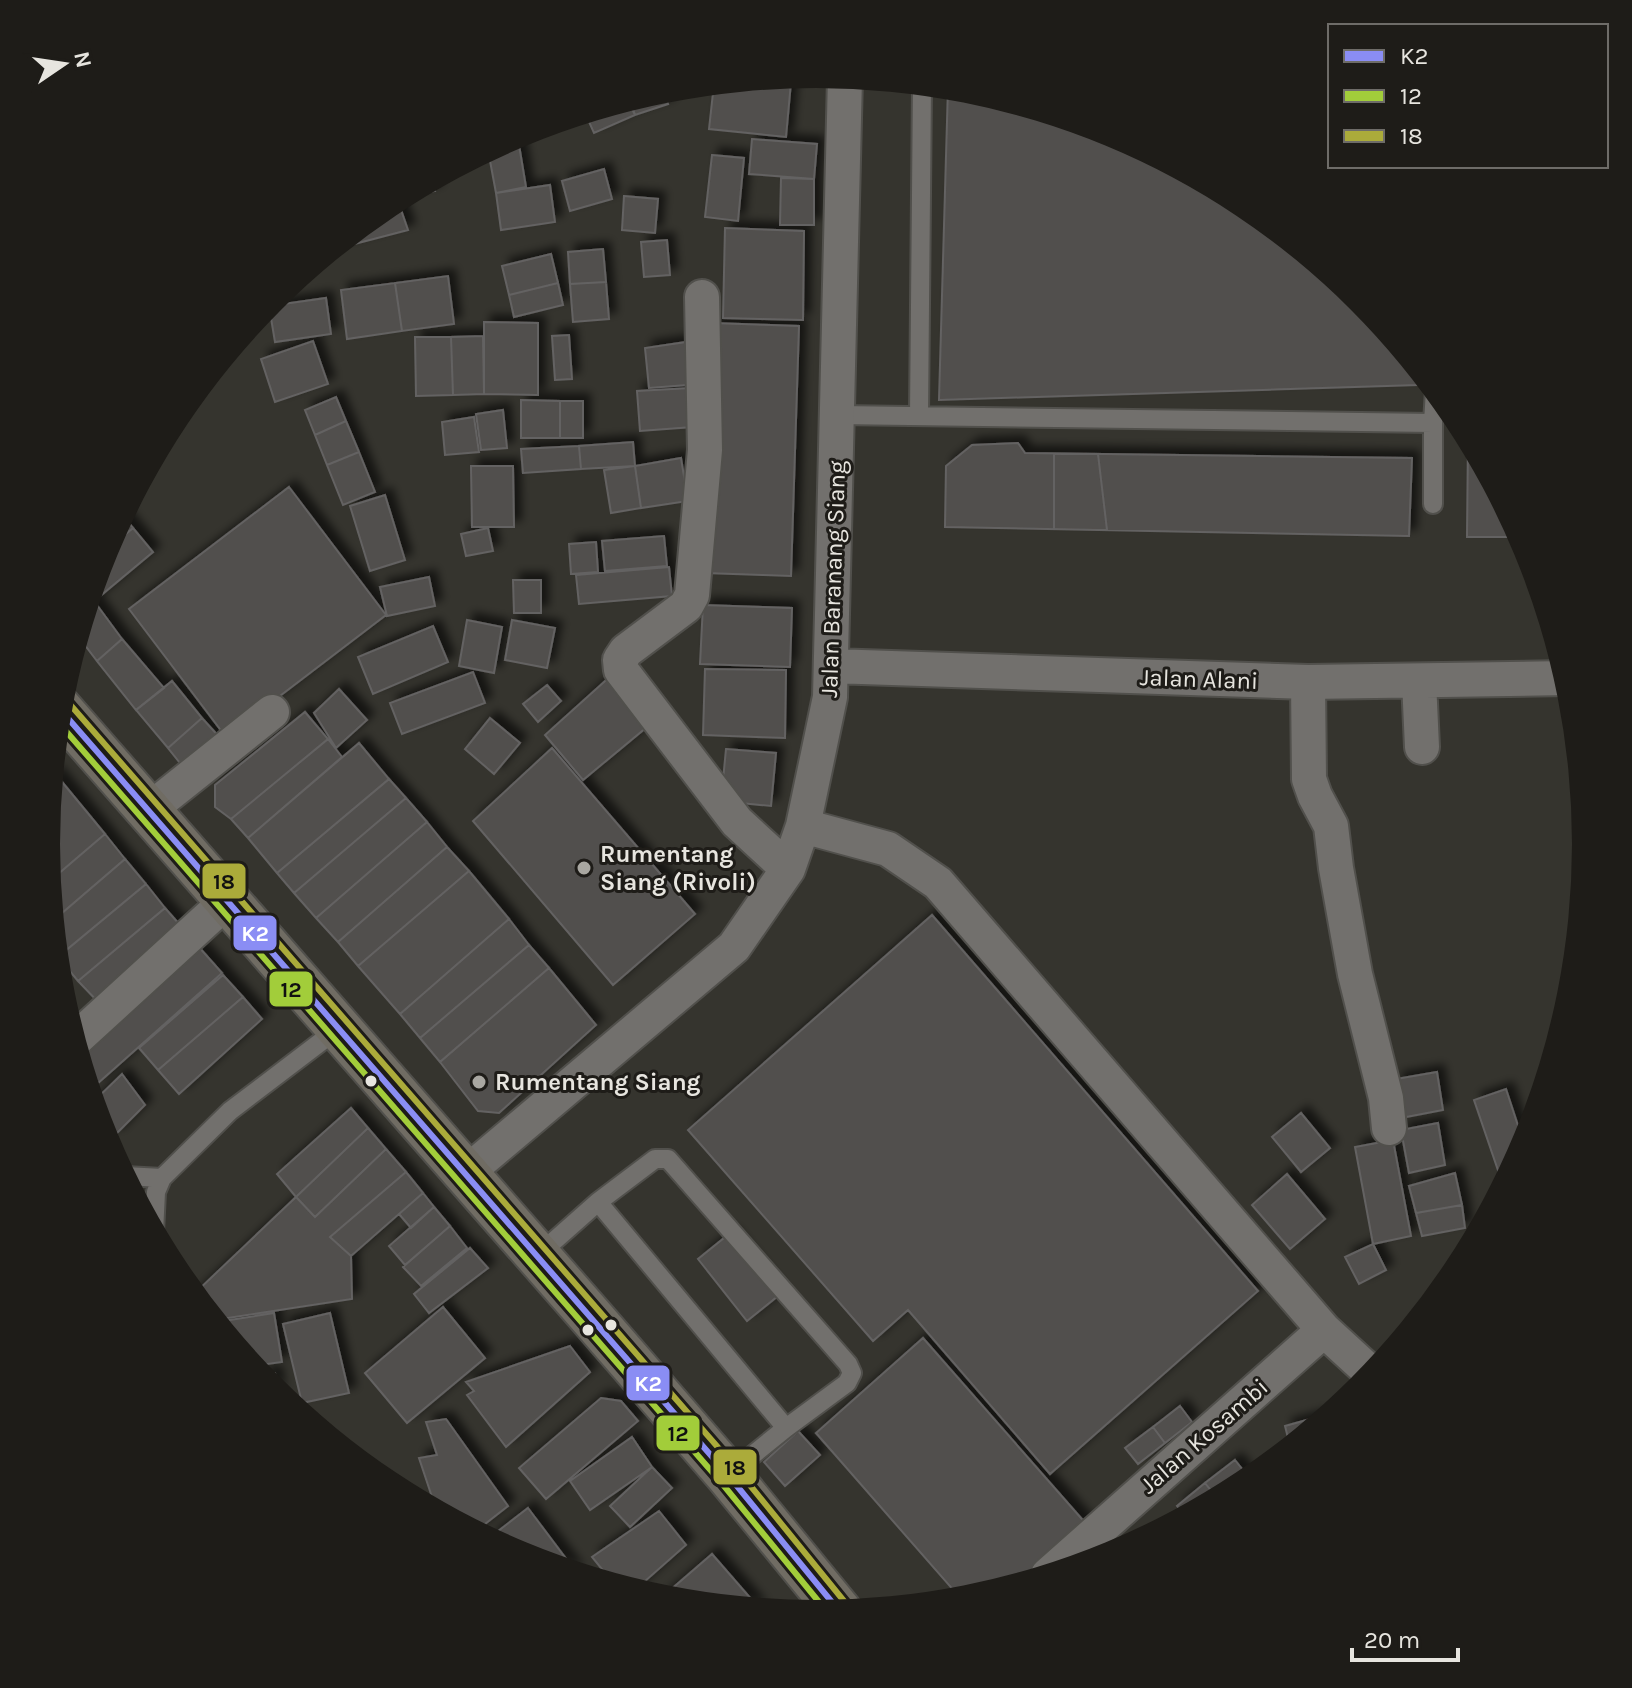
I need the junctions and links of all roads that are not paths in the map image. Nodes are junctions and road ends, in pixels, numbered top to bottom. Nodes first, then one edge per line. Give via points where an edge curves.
1 (845, 89) edge
2 (922, 95) edge
3 (702, 297) dead end
4 (1434, 409) edge
5 (838, 415) junction
6 (919, 416) junction
7 (1433, 423) junction
8 (1433, 504) dead end
9 (832, 666) junction
10 (1552, 673) edge
11 (1419, 681) junction
12 (1308, 682) junction
13 (272, 712) dead end
14 (70, 721) edge
15 (1422, 747) dead end
16 (149, 810) junction
17 (803, 826) junction
18 (788, 869) junction
19 (228, 900) junction
20 (339, 1028) junction
21 (84, 1032) edge
22 (1389, 1128) dead end
23 (465, 1174) junction
24 (137, 1177) edge
25 (162, 1178) junction
26 (598, 1202) junction
27 (155, 1211) edge
28 (537, 1256) junction
29 (1324, 1330) junction
30 (1363, 1366) edge
31 (786, 1428) junction
32 (728, 1475) junction
33 (1070, 1556) edge
34 (830, 1599) edge

1 - 5 street, Jalan Baranang Siang
2 - 6 lane
3 - 18 street via 705,450 692,595 686,606 626,651 621,670 737,822
4 - 7 lane
5 - 6 lane
5 - 9 street, Jalan Baranang Siang
6 - 7 lane
7 - 8 lane
9 - 12 street, Jalan Alani
9 - 17 street, Jalan Baranang Siang
10 - 11 street, Jalan Alani
11 - 12 street, Jalan Alani
11 - 15 street
12 - 22 street via 1309,779 1331,826 1355,974
13 - 16 street
14 - 16 main road
16 - 19 main road
17 - 18 street, Jalan Baranang Siang
17 - 29 street via 888,849 938,883
18 - 23 street, Jalan Baranang Siang via 734,947
19 - 20 main road
19 - 21 street
20 - 23 main road
20 - 25 lane via 230,1111
23 - 28 main road
24 - 25 lane
25 - 27 lane
26 - 28 lane
26 - 31 lane
26 - 31 lane via 655,1159 668,1159 848,1364 852,1373 847,1383
28 - 32 main road
29 - 30 street
29 - 33 street, Jalan Kosambi
31 - 32 lane
32 - 34 main road

